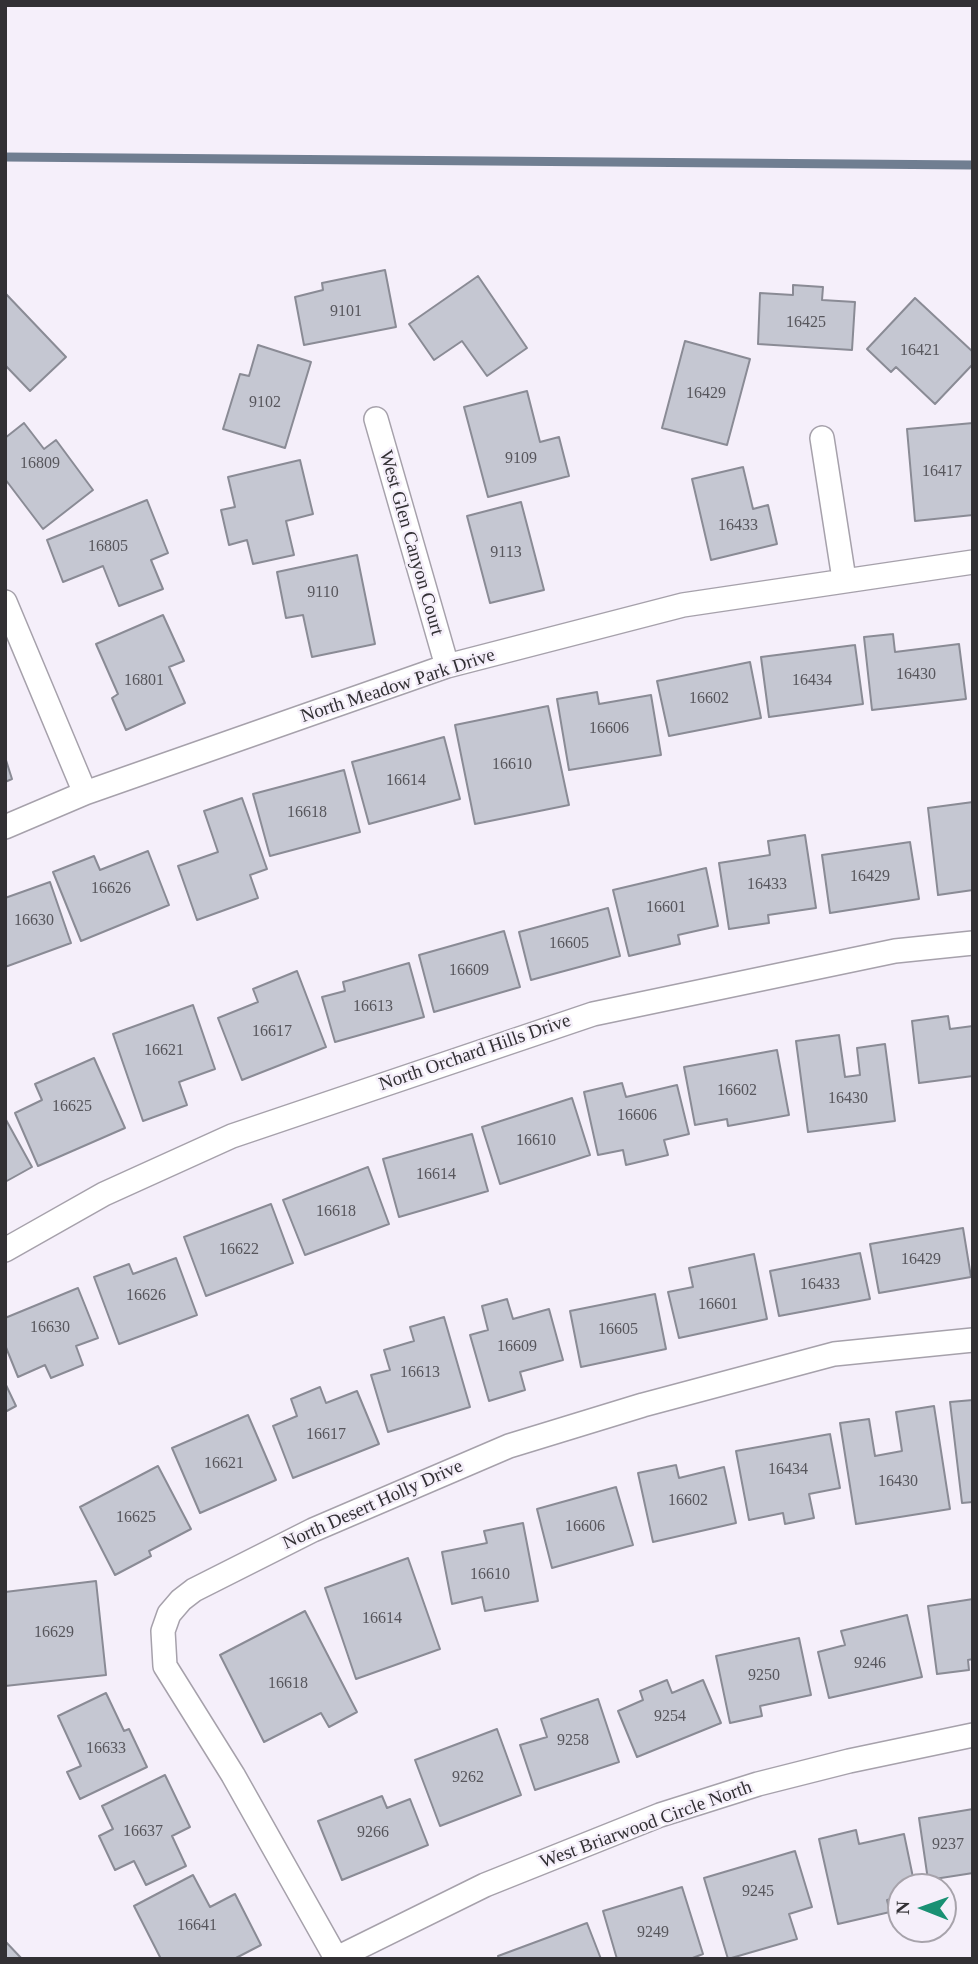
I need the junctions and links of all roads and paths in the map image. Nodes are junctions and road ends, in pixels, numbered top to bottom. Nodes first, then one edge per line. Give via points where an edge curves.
1 (376, 419) dead end
2 (822, 438) dead end
3 (973, 562) edge
4 (844, 579) junction
5 (5, 602) edge
6 (447, 666) junction
7 (85, 793) junction
8 (5, 827) edge
9 (973, 943) edge
10 (5, 1250) edge
11 (973, 1340) edge
12 (973, 1735) edge
13 (336, 1958) edge

1 - 6 street, West Glen Canyon Court
2 - 4 street
3 - 4 street, North Meadow Park Drive
4 - 6 street, North Meadow Park Drive via 683,605
5 - 7 street
6 - 7 street, North Meadow Park Drive
7 - 8 street, North Meadow Park Drive
9 - 10 street, North Orchard Hills Drive via 895,951 593,1014 232,1136 104,1195
11 - 13 street, North Desert Holly Drive via 834,1354 509,1446 313,1530 181,1600 163,1631 165,1666
12 - 13 street, West Briarwood Circle North via 823,1768 660,1815 485,1885

